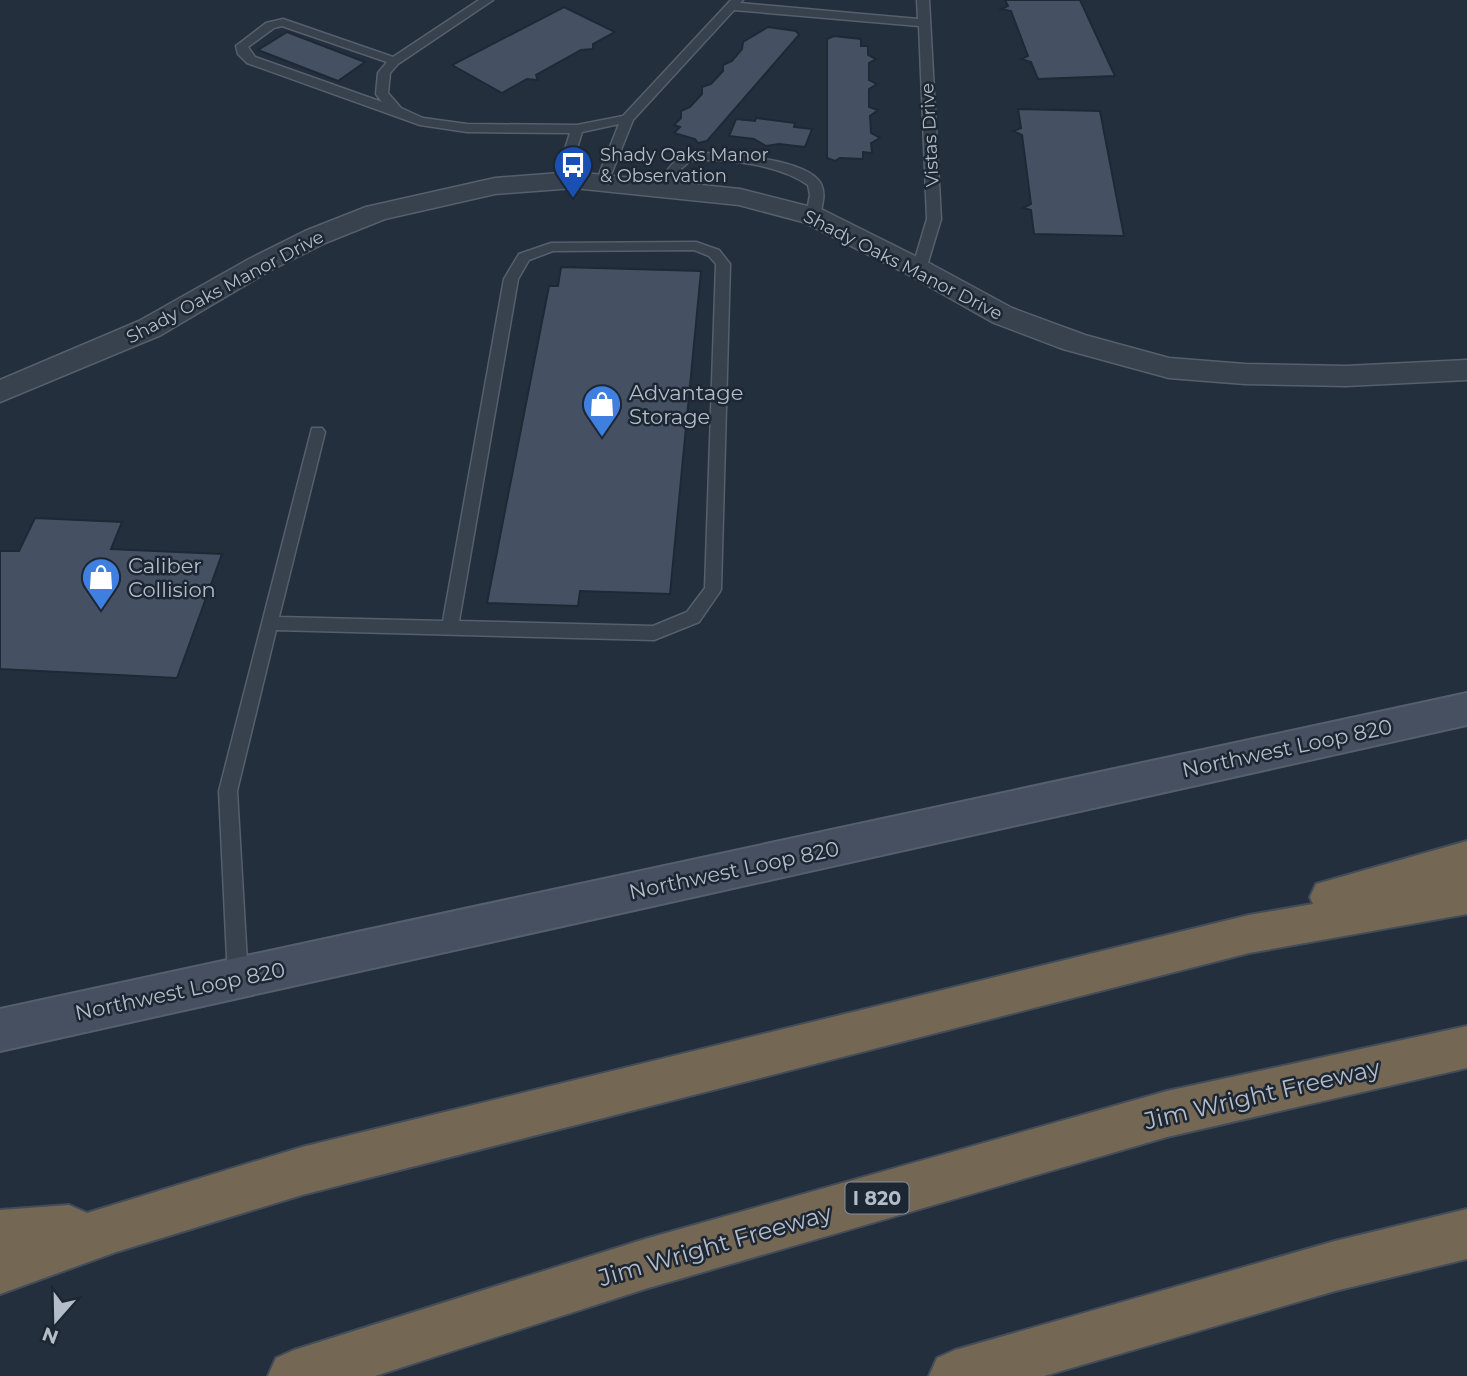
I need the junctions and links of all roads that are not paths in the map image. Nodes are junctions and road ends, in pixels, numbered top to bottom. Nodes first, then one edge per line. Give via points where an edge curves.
1 (487, 0) edge
2 (923, 0) edge
3 (734, 3) edge
4 (925, 23) junction
5 (394, 61) junction
6 (397, 111) junction
7 (626, 119) junction
8 (577, 129) junction
9 (562, 181) junction
10 (601, 182) junction
11 (662, 187) junction
12 (813, 216) junction
13 (919, 269) junction
14 (1467, 370) edge
15 (0, 392) edge
16 (317, 432) dead end
17 (269, 623) junction
18 (450, 627) junction
19 (1467, 709) edge
20 (1467, 859) edge
21 (1467, 895) edge
22 (1249, 934) junction
23 (238, 979) junction
24 (0, 1030) edge
25 (1467, 1046) edge
26 (117, 1227) junction
27 (1467, 1234) edge
28 (0, 1236) edge
29 (0, 1269) edge
30 (294, 1376) edge
31 (955, 1376) edge

1 - 5 lane
2 - 4 lane, Vistas Drive
3 - 4 lane
3 - 7 lane
4 - 13 lane, Vistas Drive via 934,219
5 - 6 lane via 384,73 382,94
5 - 6 lane via 283,22 270,25 242,46 251,60
6 - 8 lane via 420,121 467,128
7 - 8 lane
7 - 10 lane
8 - 9 lane
9 - 10 street, Shady Oaks Manor Drive
9 - 15 street, Shady Oaks Manor Drive via 495,186 376,214 259,265 150,328
10 - 11 street, Shady Oaks Manor Drive
11 - 12 street, Shady Oaks Manor Drive via 740,197
11 - 12 lane via 688,158 772,165 814,183
12 - 13 street, Shady Oaks Manor Drive
13 - 14 street, Shady Oaks Manor Drive via 1002,315 1074,342 1169,368 1346,376
16 - 17 lane
17 - 18 lane
17 - 23 lane via 228,791
18 - 18 lane via 654,633 693,617 713,589 723,264 714,253 696,246 551,247 524,257 511,279
19 - 23 main road, Northwest Loop 820
20 - 22 highway via 1275,912
21 - 22 highway
22 - 26 highway via 302,1171
23 - 24 main road, Northwest Loop 820
25 - 30 highway, Jim Wright Freeway / I 820 via 1167,1114 645,1264
26 - 28 highway
26 - 29 highway
27 - 31 highway via 1335,1266

